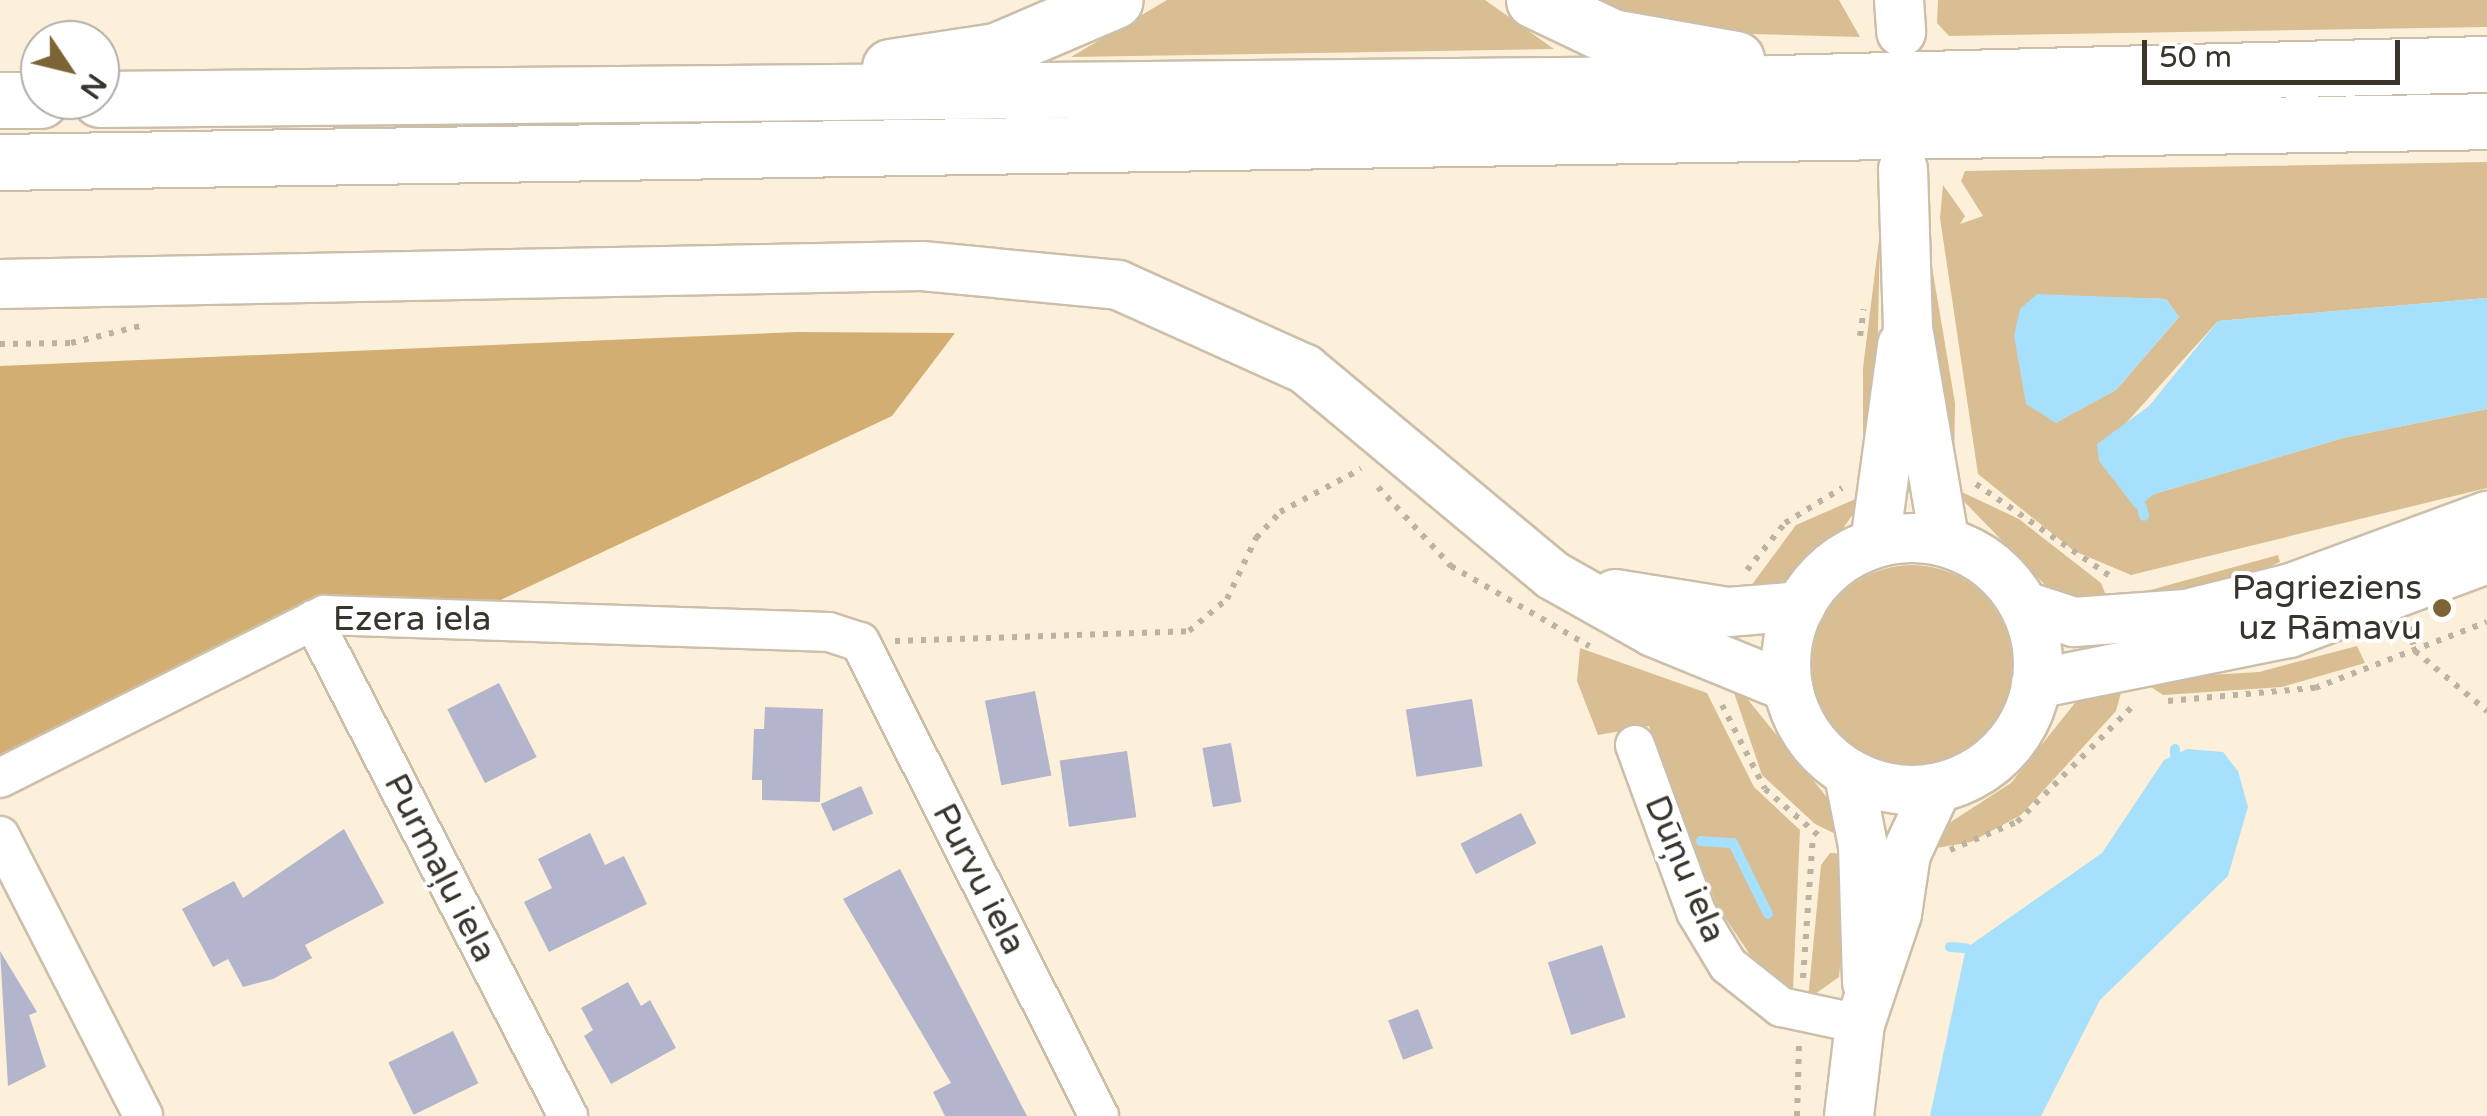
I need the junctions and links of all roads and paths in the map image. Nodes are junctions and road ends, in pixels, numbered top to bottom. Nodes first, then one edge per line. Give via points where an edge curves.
1 (1115, 0) edge
2 (1534, 0) edge
3 (2487, 64) edge
4 (1778, 83) junction
5 (807, 96) junction
6 (120, 98) edge
7 (2487, 121) edge
8 (0, 162) edge
9 (1903, 169) dead end
10 (0, 284) edge
11 (1866, 291) dead end
12 (156, 325) dead end
13 (1908, 328) junction
14 (0, 344) edge
15 (1857, 358) dead end
16 (1350, 458) dead end
17 (1362, 469) junction
18 (1882, 480) junction
19 (1948, 480) junction
20 (2487, 516) edge
21 (1944, 539) junction
22 (1875, 543) junction
23 (2487, 559) edge
24 (1801, 606) junction
25 (2024, 606) junction
26 (312, 620) junction
27 (2407, 620) dead end
28 (2487, 622) edge
29 (1724, 634) junction
30 (860, 642) junction
31 (2414, 651) junction
32 (1608, 654) dead end
33 (2128, 663) junction
34 (2036, 684) junction
35 (1788, 687) junction
36 (2156, 702) dead end
37 (2487, 711) edge
38 (1635, 744) dead end
39 (1849, 775) junction
40 (0, 778) edge
41 (1936, 790) junction
42 (0, 836) edge
43 (1885, 850) junction
44 (1864, 1010) junction
45 (143, 1116) edge
46 (568, 1116) edge
47 (1099, 1116) edge
48 (1849, 1116) edge

1 - 5 highway via 996,51 864,71
2 - 4 highway via 1612,37 1737,60
3 - 4 highway
4 - 5 highway
5 - 6 highway via 652,89
7 - 8 highway
9 - 13 main road
10 - 29 main road via 922,266 1118,286 1306,369 1494,534 1653,632
11 - 15 path
12 - 14 path via 71,343
13 - 18 main road via 1892,374
13 - 19 main road
16 - 17 path
17 - 30 path via 1280,512 1256,538 1227,599 1189,632
17 - 32 path via 1450,566
18 - 22 main road
18 - 29 path via 1852,482 1785,523
19 - 21 main road
19 - 33 path via 2119,580
20 - 33 main road via 2291,588
21 - 22 main road
21 - 25 main road via 2004,576
22 - 24 main road via 1833,568
23 - 33 main road via 2289,632
24 - 29 main road
24 - 35 main road
25 - 33 main road via 2074,622
25 - 34 main road
26 - 30 street, Ezera iela via 798,626
26 - 40 street, Ezera iela
26 - 46 street, Purmaļu iela
27 - 31 path
28 - 31 path
29 - 35 main road
29 - 43 path via 1714,684 1765,789 1814,834
30 - 47 street, Purvu iela
31 - 36 path via 2314,688
31 - 37 path
33 - 34 main road
33 - 43 path via 2017,822 1946,852
34 - 41 main road via 2002,752
35 - 39 main road via 1814,746
38 - 44 street, Dūņu iela via 1696,912 1728,965 1781,1007
39 - 41 main road
39 - 43 main road
41 - 43 main road
42 - 45 street
43 - 44 main road
44 - 48 main road

